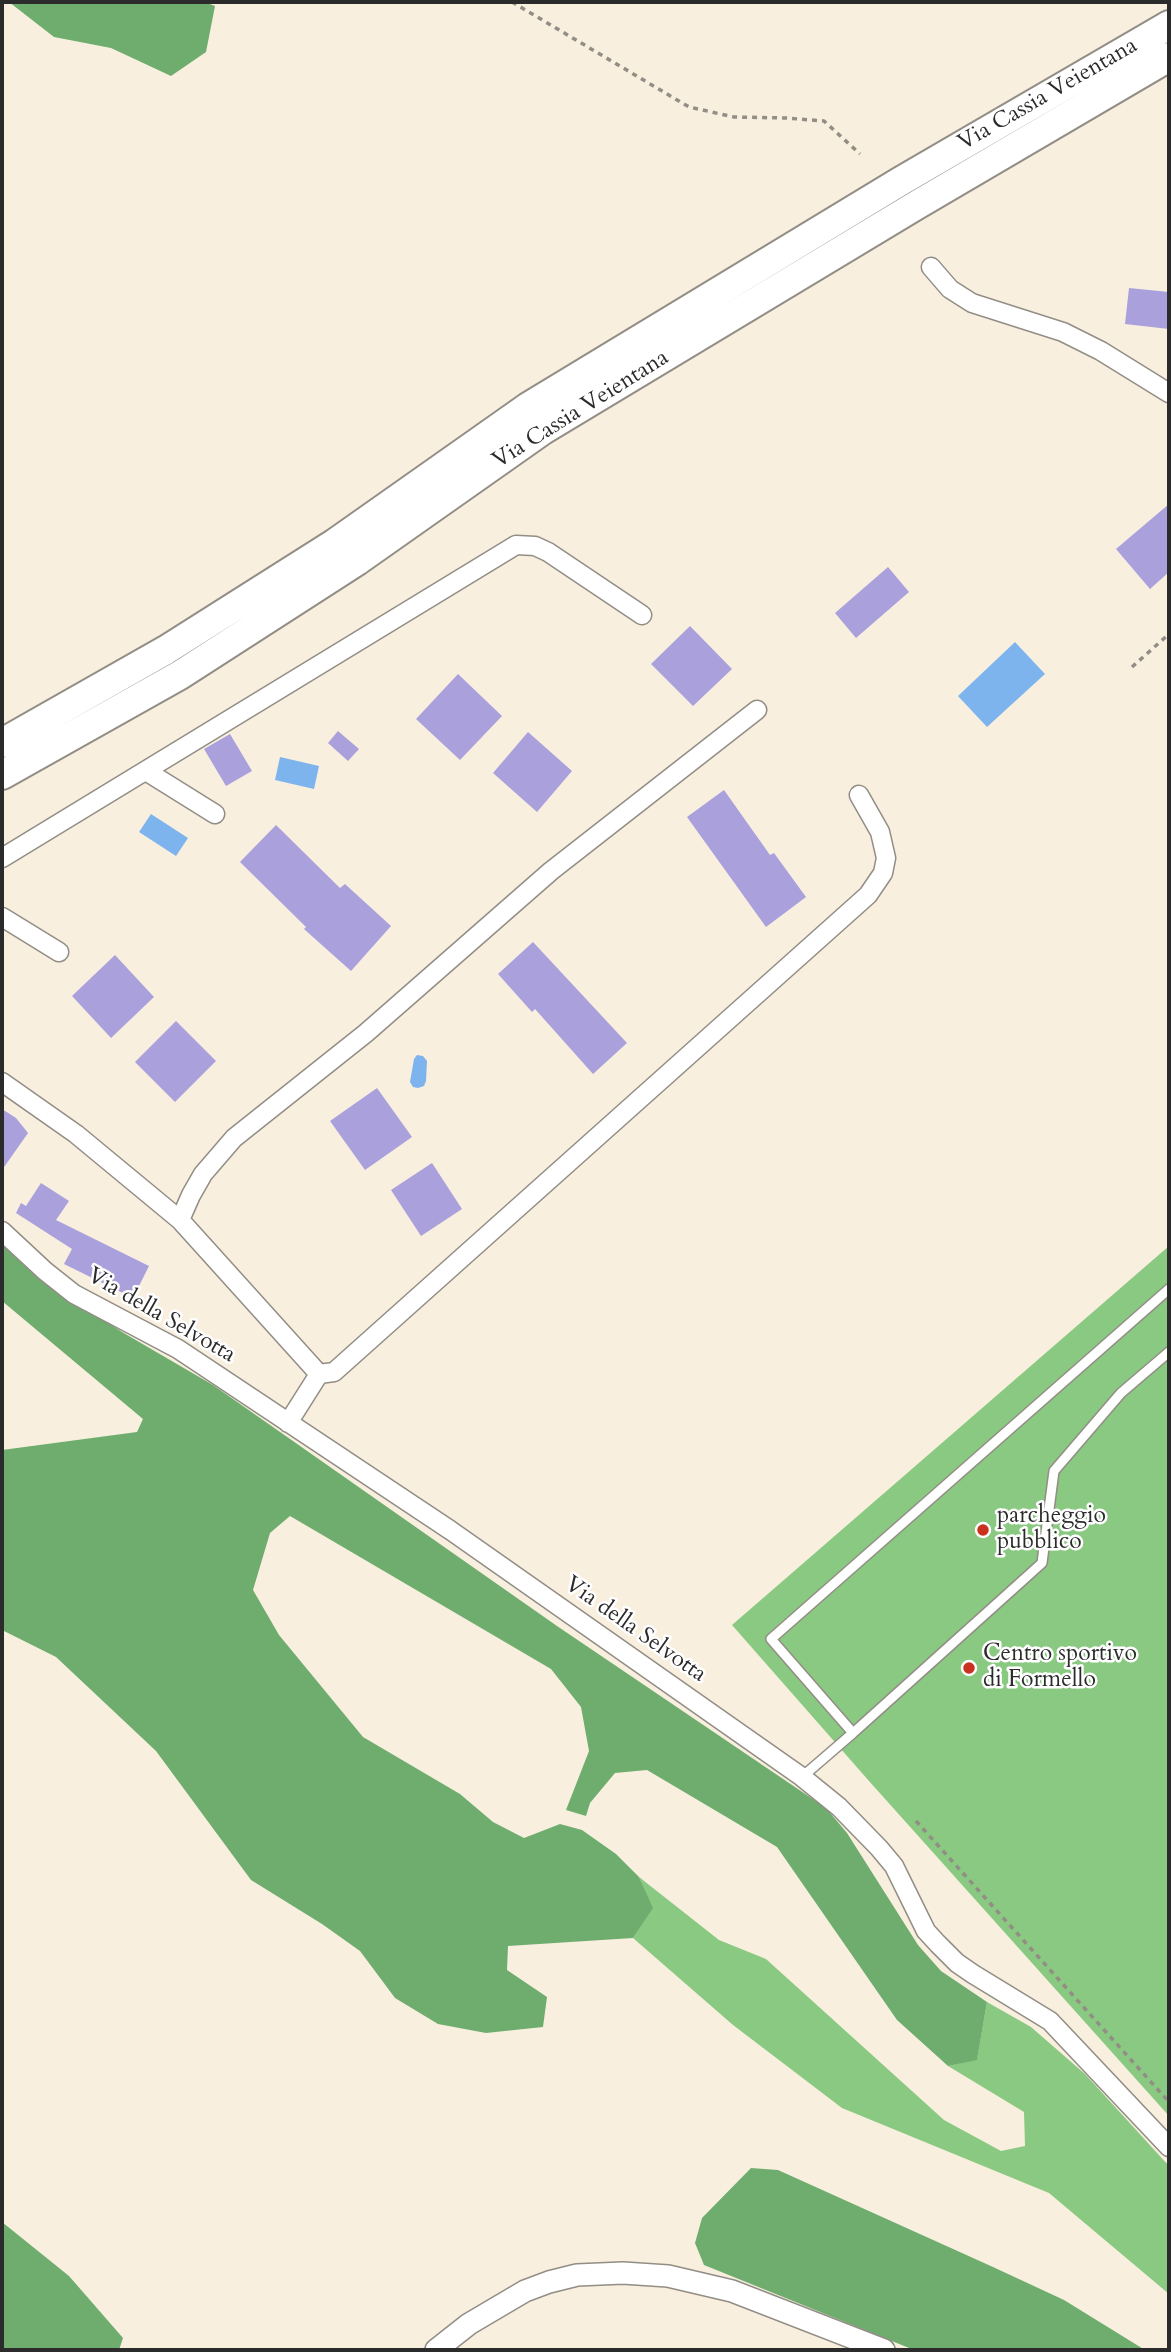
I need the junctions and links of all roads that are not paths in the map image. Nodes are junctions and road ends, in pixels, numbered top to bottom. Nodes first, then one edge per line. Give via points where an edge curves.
1 (1169, 25) edge
2 (1169, 57) edge
3 (931, 267) dead end
4 (1169, 393) edge
5 (642, 615) dead end
6 (757, 710) dead end
7 (2, 743) edge
8 (146, 771) junction
9 (2, 775) edge
10 (859, 795) dead end
11 (215, 814) dead end
12 (2, 858) edge
13 (2, 917) edge
14 (59, 953) dead end
15 (2, 1082) edge
16 (180, 1220) junction
17 (2, 1231) edge
18 (1169, 1289) edge
19 (1169, 1352) edge
20 (319, 1374) junction
21 (288, 1423) junction
22 (853, 1733) junction
23 (802, 1777) junction
24 (1169, 2147) edge
25 (436, 2350) edge
26 (884, 2350) edge

1 - 7 highway, Via Cassia Veientana via 528,407 324,550 166,650
2 - 9 highway, Via Cassia Veientana via 543,430 357,561 180,675
3 - 4 street via 950,289 972,303 1063,332
5 - 8 street via 548,552 516,544
6 - 16 street via 551,872 366,1033 234,1138 203,1174
8 - 11 street
8 - 12 street
10 - 20 street via 880,832 886,858 883,873 868,895 334,1372
13 - 14 street
15 - 16 street via 76,1134
16 - 20 street
17 - 21 street, Via della Selvotta via 74,1294 177,1349
18 - 22 lane via 771,1639
19 - 22 lane via 1121,1393 1054,1471 1042,1563
20 - 21 street
21 - 23 street, Via della Selvotta via 450,1530
22 - 23 lane
23 - 24 street, Via della Selvotta via 839,1807 894,1866 932,1938 957,1963 1051,2021
25 - 26 street via 525,2291 577,2276 623,2273 668,2276 732,2291

